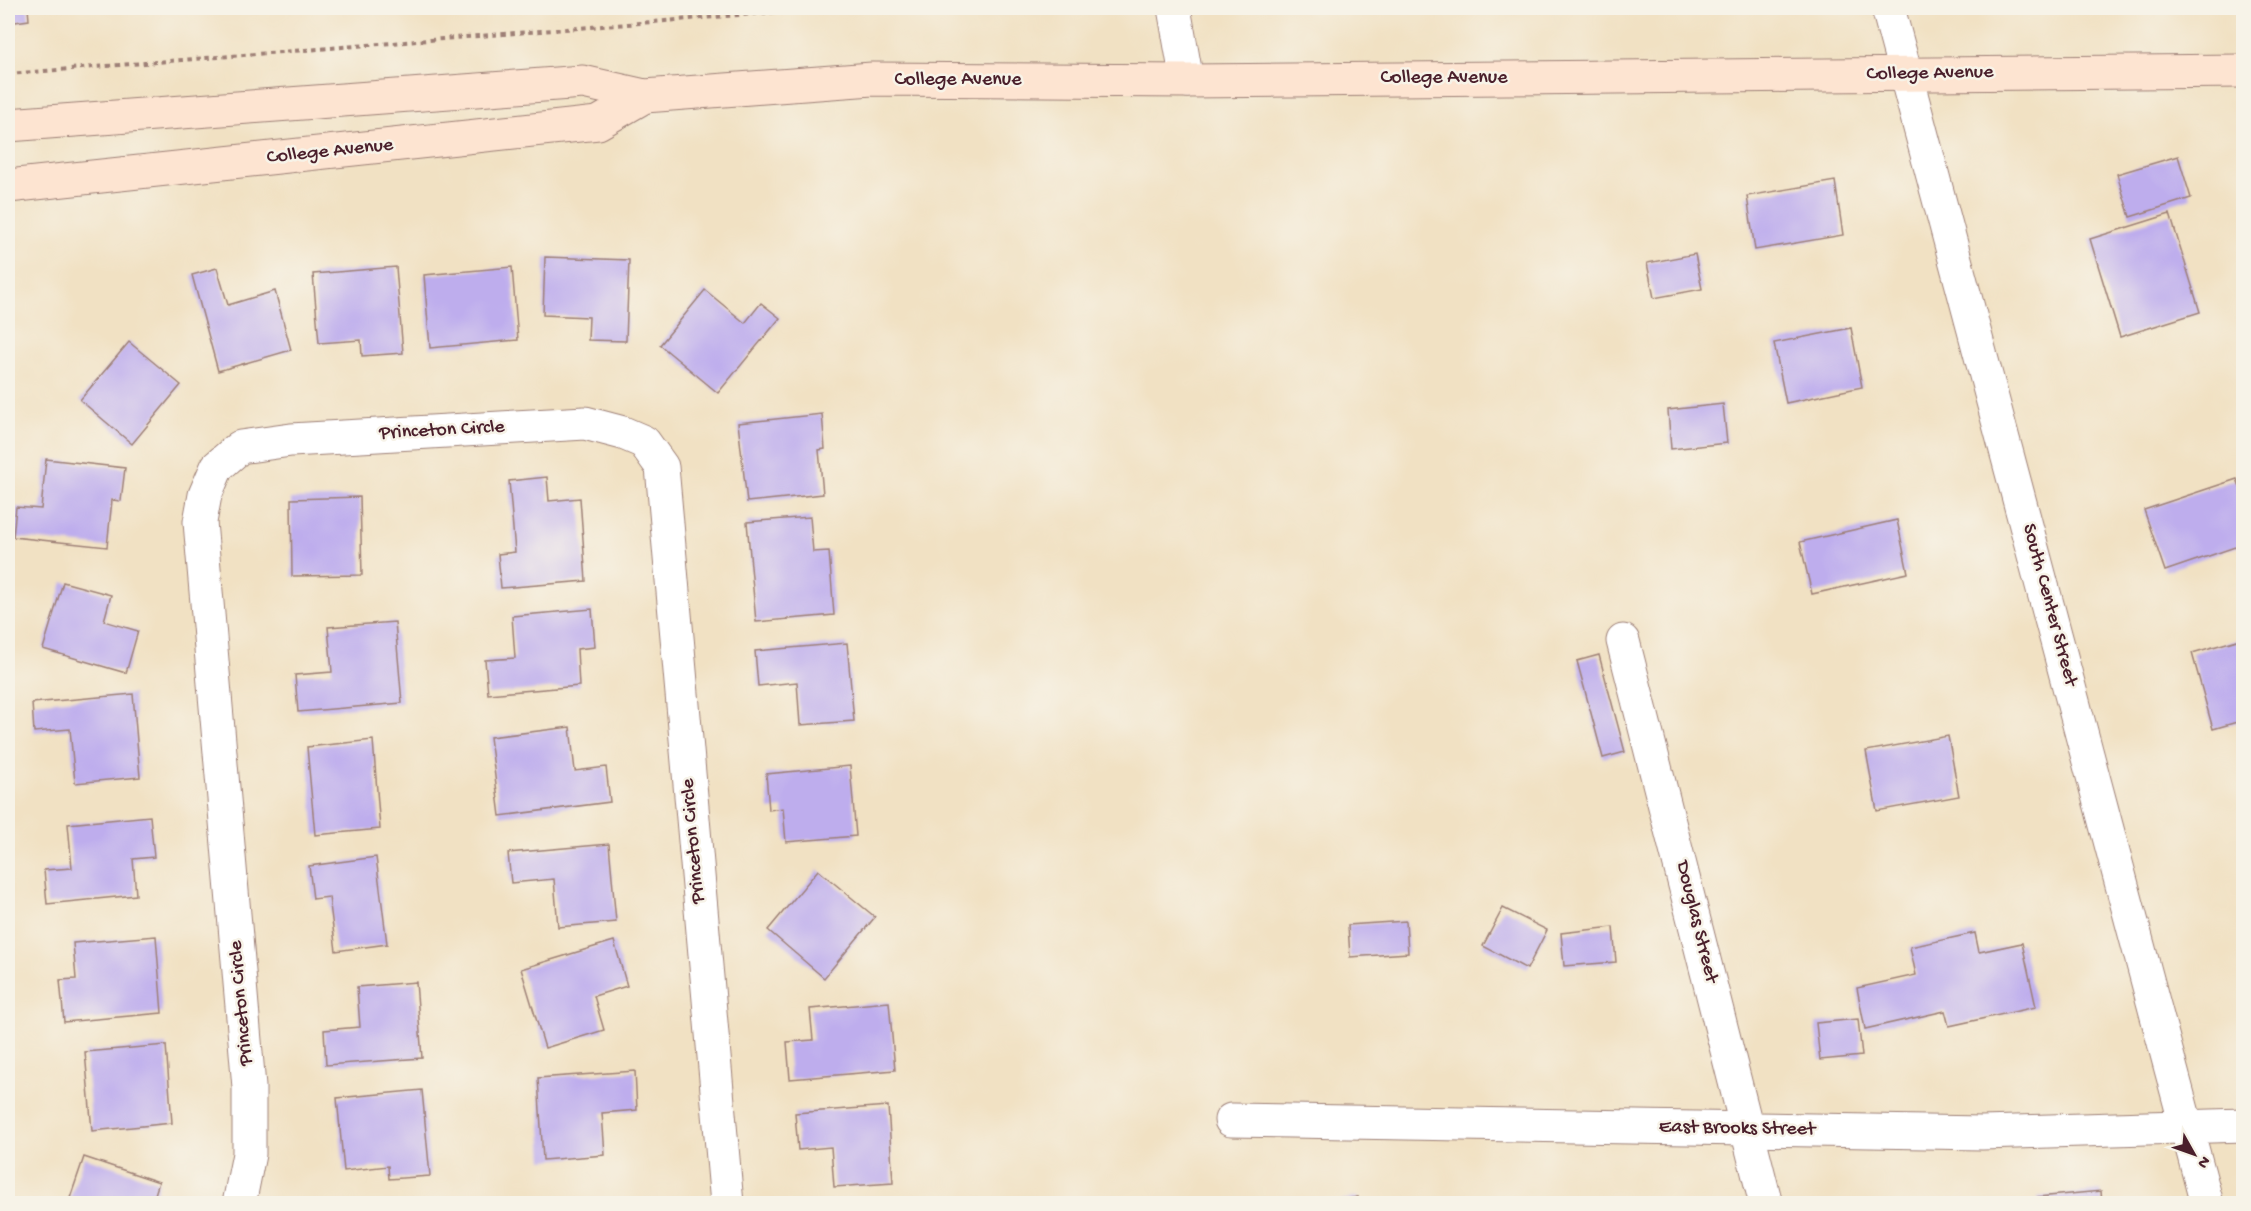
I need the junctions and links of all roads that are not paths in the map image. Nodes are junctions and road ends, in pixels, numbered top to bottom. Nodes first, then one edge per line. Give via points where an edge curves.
1 (1174, 8) edge
2 (1888, 8) edge
3 (2244, 71) edge
4 (1905, 75) junction
5 (1187, 81) junction
6 (645, 96) junction
7 (8, 125) edge
8 (8, 186) edge
9 (1623, 641) dead end
10 (1231, 1120) dead end
11 (2244, 1125) edge
12 (2187, 1126) junction
13 (1749, 1129) junction
14 (239, 1203) edge
15 (727, 1203) edge
16 (1766, 1203) edge
17 (2207, 1203) edge

1 - 5 street
2 - 4 street, South Center Street
3 - 4 main road, College Avenue
4 - 5 main road, College Avenue
4 - 12 street, South Center Street
5 - 6 main road, College Avenue via 872,80
6 - 7 main road, College Avenue via 583,82
6 - 8 main road, College Avenue via 598,123
9 - 13 street, Douglas Street
10 - 13 street, East Brooks Street
11 - 12 street, East Brooks Street
12 - 13 street, East Brooks Street via 1982,1133
12 - 17 street, South Center Street
13 - 16 street, Douglas Street
14 - 15 street, Princeton Circle via 249,1155 249,1087 200,522 205,495 217,467 240,447 281,442 585,423 644,442 662,467

